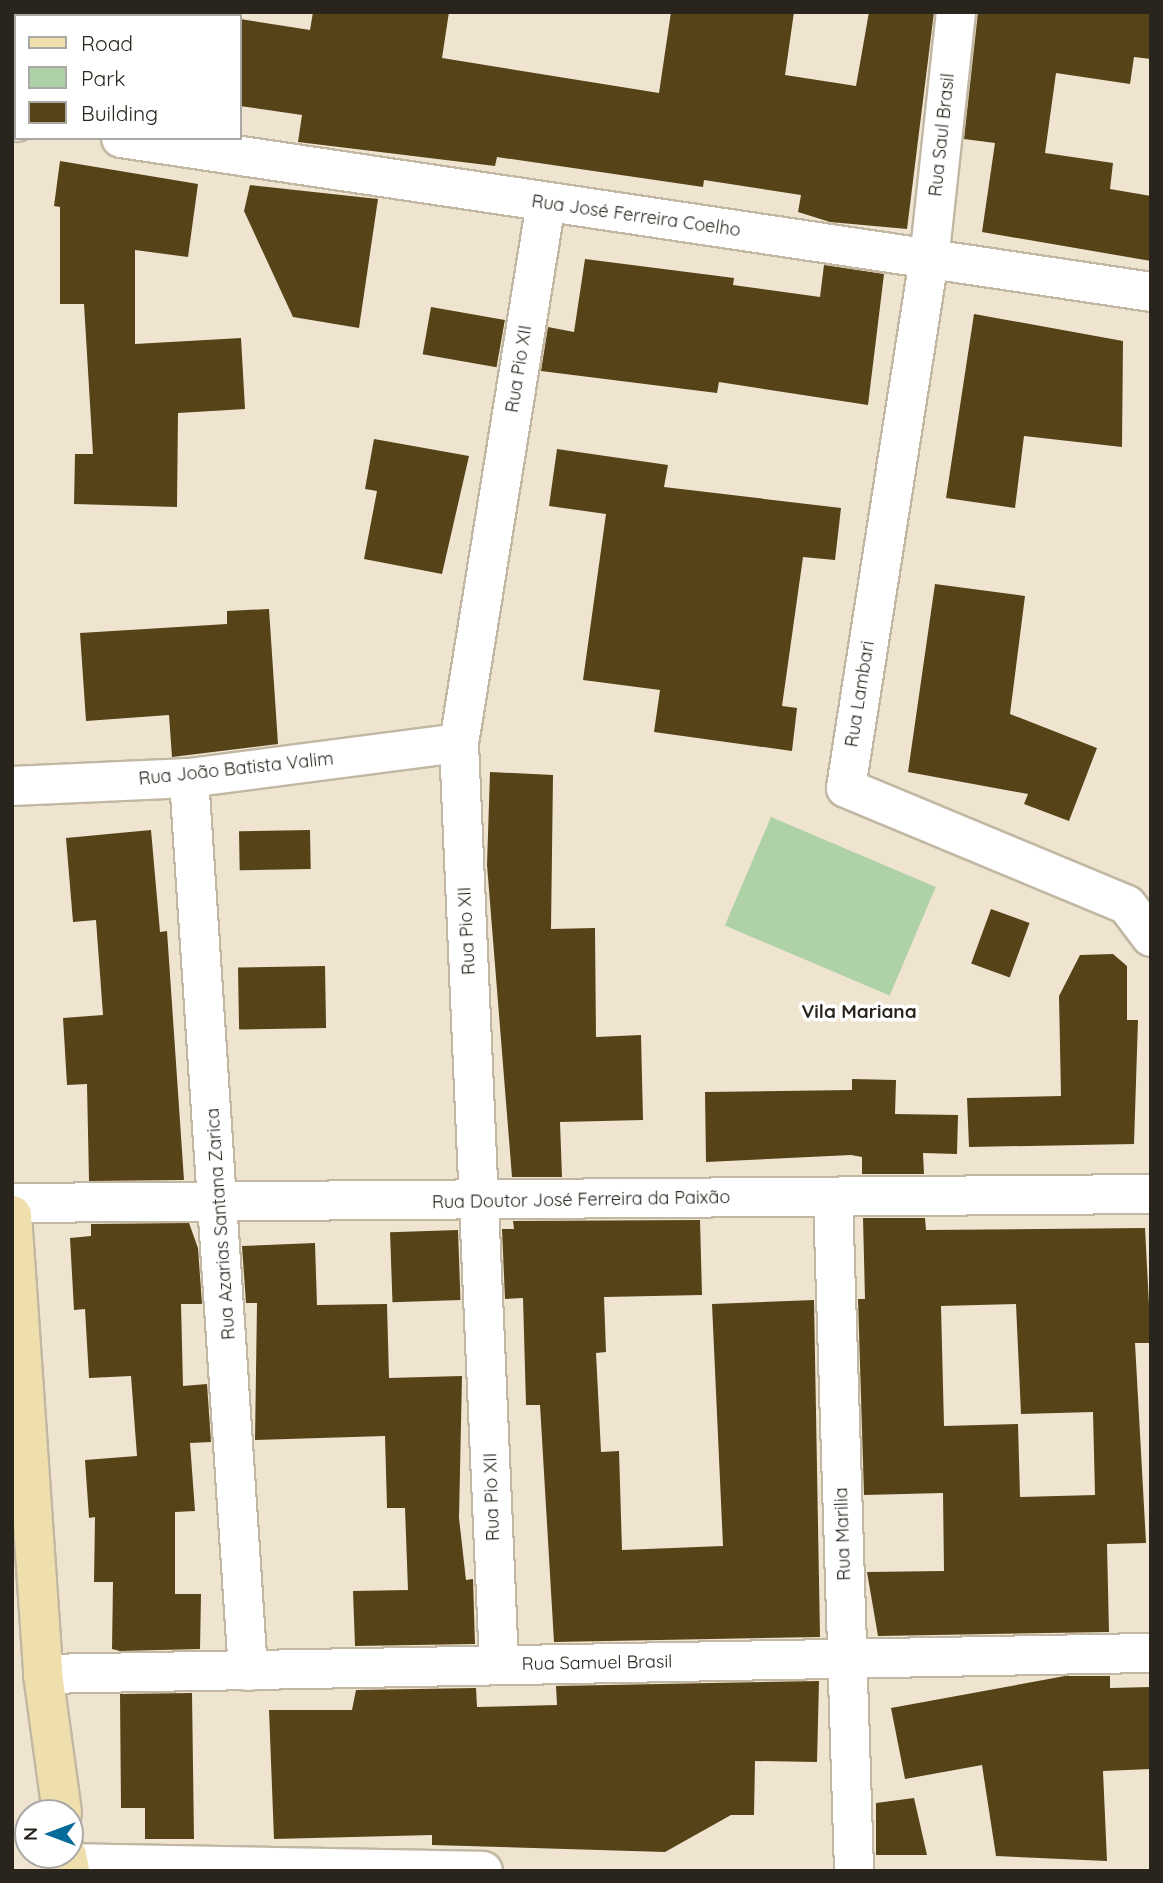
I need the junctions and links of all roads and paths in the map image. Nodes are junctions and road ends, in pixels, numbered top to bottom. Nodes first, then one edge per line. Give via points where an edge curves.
1 (956, 12) edge
2 (134, 140) edge
3 (546, 203) junction
4 (929, 258) junction
5 (1151, 292) edge
6 (459, 743) junction
7 (189, 778) junction
8 (12, 786) edge
9 (1151, 937) edge
10 (1151, 1194) edge
11 (833, 1198) junction
12 (479, 1201) junction
13 (12, 1203) edge
14 (220, 1204) junction
15 (12, 1215) edge
16 (12, 1496) edge
17 (32, 1529) junction
18 (1151, 1653) edge
19 (847, 1661) junction
20 (499, 1664) junction
21 (248, 1671) junction
22 (43, 1674) junction
23 (60, 1799) edge
24 (84, 1863) edge
25 (341, 1869) edge
26 (483, 1871) edge
27 (854, 1871) edge

1 - 4 street, Rua Saul Brasil
2 - 3 street, Rua José Ferreira Coelho
3 - 4 street, Rua José Ferreira Coelho
3 - 6 street, Rua Pio XII
4 - 5 street, Rua José Ferreira Coelho
4 - 9 street, Rua Lambari via 845,788 1127,905
6 - 7 street, Rua João Batista Valim
6 - 12 street, Rua Pio XII
7 - 8 street, Rua João Batista Valim
7 - 14 street, Rua Azarias Santana Zarica
10 - 11 street, Rua Doutor José Ferreira da Paixão
11 - 12 street, Rua Doutor José Ferreira da Paixão
11 - 19 street, Rua Marilia
12 - 14 street, Rua Doutor José Ferreira da Paixão
12 - 20 street, Rua Pio XII
13 - 14 street, Rua Doutor José Ferreira da Paixão
14 - 21 street, Rua Azarias Santana Zarica
15 - 17 main road
16 - 17 main road
17 - 22 main road
18 - 19 street, Rua Samuel Brasil
19 - 20 street, Rua Samuel Brasil
19 - 27 street, Rua Marilia
20 - 21 street, Rua Samuel Brasil
21 - 22 street, Rua Samuel Brasil
22 - 23 main road
24 - 25 street
25 - 26 street

